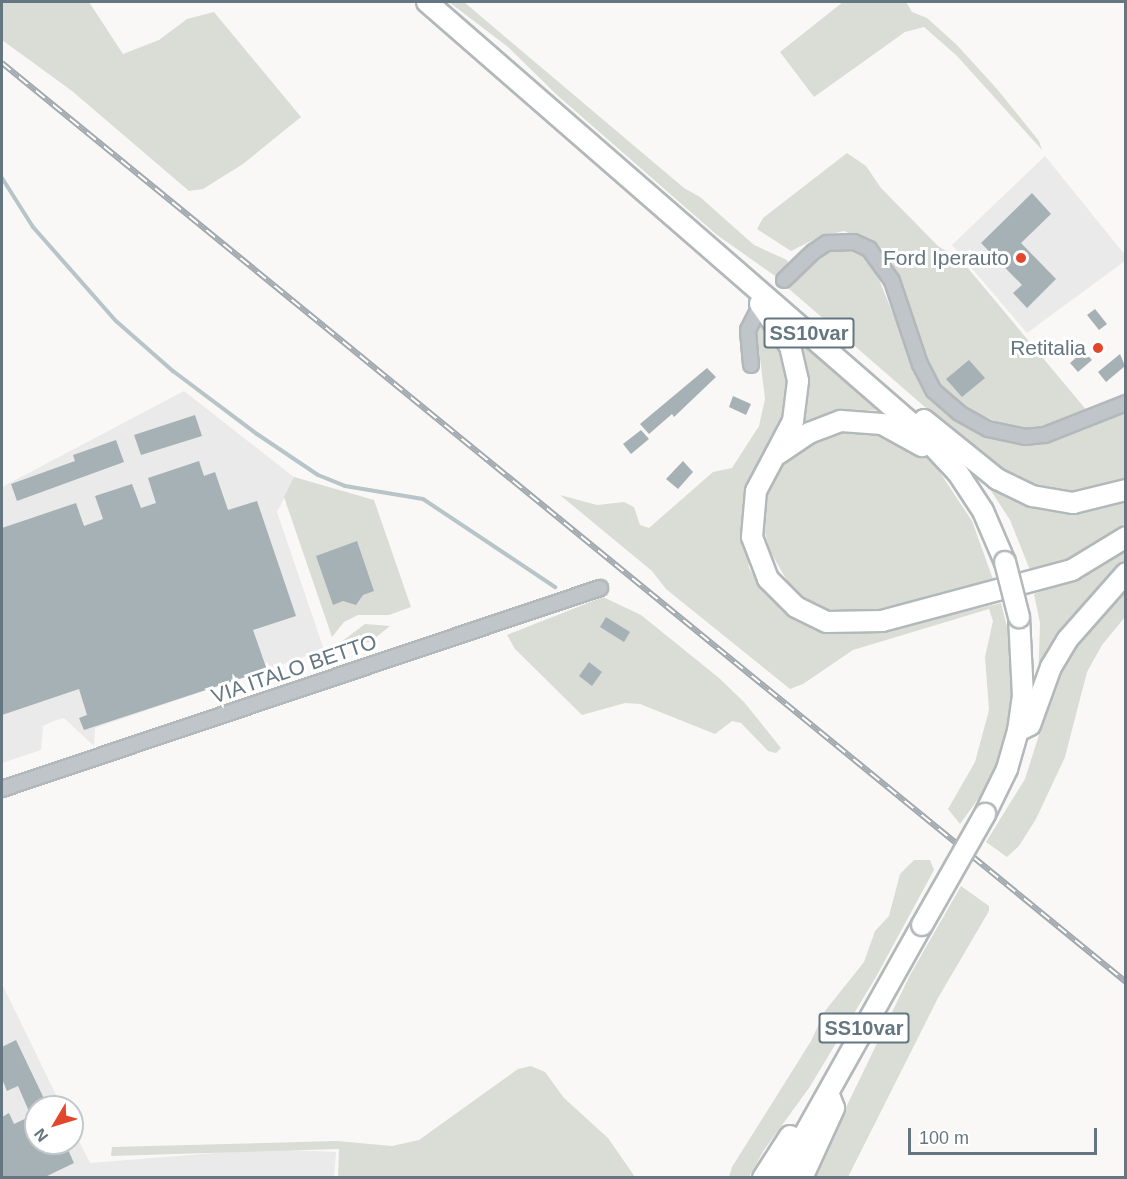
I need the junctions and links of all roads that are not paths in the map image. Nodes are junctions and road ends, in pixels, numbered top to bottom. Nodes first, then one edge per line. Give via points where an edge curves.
1 (427, 2) edge
2 (732, 267) junction
3 (784, 280) dead end
4 (759, 309) dead end
5 (752, 365) dead end
6 (885, 400) junction
7 (1125, 403) edge
8 (772, 458) junction
9 (1125, 490) edge
10 (983, 511) junction
11 (1125, 537) edge
12 (1125, 573) edge
13 (600, 588) dead end
14 (1018, 731) junction
15 (2, 789) edge
16 (828, 1092) junction
17 (763, 1178) edge
18 (780, 1178) edge
19 (802, 1178) edge

1 - 2 highway, SS10var
2 - 6 highway, SS10var
2 - 8 highway via 739,286 783,331 796,365 793,421
3 - 7 street via 827,243 854,242 869,249 892,281 920,364 934,391 958,413 988,429 1035,437
4 - 5 street via 749,324
6 - 9 highway via 906,405 978,466 1017,490 1072,502
6 - 10 highway, SS10var via 942,454
8 - 10 highway via 825,425 866,420 882,424 921,444 968,500
8 - 11 highway via 751,511 757,558 787,601 827,622 871,623 1042,580 1090,561
10 - 14 highway, SS10var, bridge via 1005,562 1019,617 1023,696
12 - 14 highway via 1067,640 1051,667 1030,725
13 - 15 street, VIA ITALO BETTO
14 - 16 highway, SS10var, bridge via 1007,770 985,814
16 - 17 highway via 810,1105
16 - 18 highway, SS10var
16 - 19 highway via 834,1108

